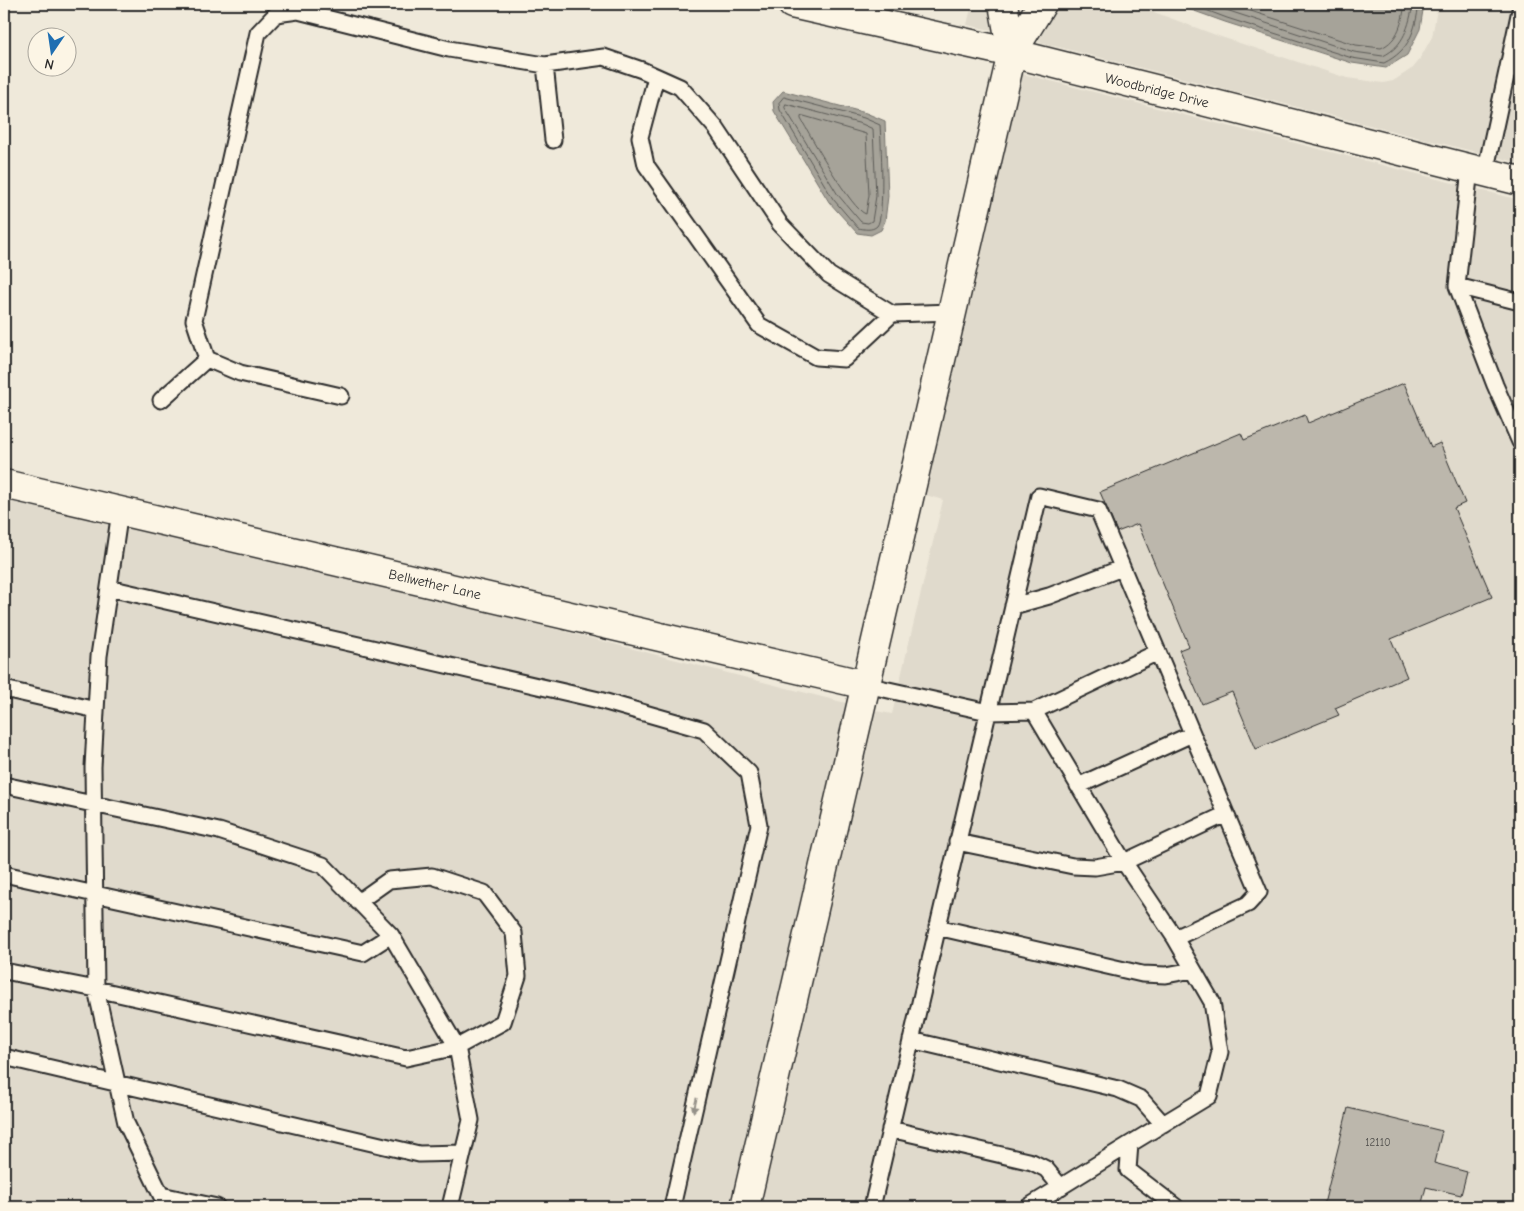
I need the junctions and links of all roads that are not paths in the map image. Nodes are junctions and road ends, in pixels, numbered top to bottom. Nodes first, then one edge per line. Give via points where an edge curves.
1 (792, 4) edge
2 (1003, 4) edge
3 (1042, 4) edge
4 (1520, 10) edge
5 (1012, 53) junction
6 (545, 65) junction
7 (1514, 68) edge
8 (656, 77) junction
9 (553, 140) dead end
10 (1478, 171) junction
11 (1520, 181) edge
12 (1457, 286) junction
13 (1520, 302) edge
14 (952, 312) junction
15 (892, 314) junction
16 (207, 359) junction
17 (341, 396) dead end
18 (161, 400) dead end
19 (1520, 442) edge
20 (4, 484) edge
21 (120, 511) junction
22 (1122, 568) junction
23 (109, 588) junction
24 (1013, 606) junction
25 (1158, 652) junction
26 (866, 685) junction
27 (4, 689) edge
28 (96, 710) junction
29 (1034, 711) junction
30 (988, 712) junction
31 (1192, 734) junction
32 (4, 785) edge
33 (1078, 786) junction
34 (94, 805) junction
35 (1226, 814) junction
36 (958, 842) junction
37 (1124, 862) junction
38 (4, 874) edge
39 (95, 894) junction
40 (358, 902) junction
41 (937, 926) junction
42 (391, 935) junction
43 (1175, 938) junction
44 (1193, 970) junction
45 (4, 971) edge
46 (96, 989) junction
47 (911, 1040) junction
48 (457, 1047) junction
49 (4, 1057) edge
50 (117, 1083) junction
51 (1163, 1124) junction
52 (890, 1129) junction
53 (1130, 1144) junction
54 (463, 1153) junction
55 (1061, 1187) junction
56 (165, 1201) edge
57 (217, 1207) edge
58 (450, 1207) edge
59 (672, 1207) edge
60 (745, 1207) edge
61 (872, 1207) edge
62 (1029, 1207) edge
63 (1176, 1207) edge

1 - 5 street, Woodbridge Drive
2 - 5 street
3 - 5 street
4 - 7 lane
5 - 10 street, Woodbridge Drive
5 - 14 street
6 - 8 lane via 604,57
6 - 9 lane
6 - 16 lane via 449,49 298,11 276,14 258,33 194,320
7 - 10 lane
8 - 15 lane via 680,87 716,128 780,224 830,276
8 - 15 lane via 640,138 646,165 759,325 816,357 844,359
10 - 11 street, Woodbridge Drive
10 - 12 lane
12 - 13 lane
12 - 19 lane
14 - 15 lane
14 - 26 street
16 - 17 lane via 240,374
16 - 18 lane
20 - 21 street, Bellwether Lane
21 - 23 lane
21 - 26 street, Bellwether Lane
22 - 24 lane
22 - 24 lane via 1098,510 1039,496
22 - 25 lane
23 - 28 lane via 99,656
23 -> 59 lane via 599,700 704,730 749,773 759,825
24 - 30 lane
25 - 29 lane
25 - 31 lane
26 - 30 lane
26 - 60 street
27 - 28 lane
28 - 34 lane
29 - 30 lane
29 - 33 lane
30 - 36 lane
31 - 33 lane
31 - 35 lane
32 - 34 lane
33 - 37 lane
34 - 39 lane
34 - 40 lane via 219,831 323,865
35 - 37 lane
35 - 43 lane via 1259,892 1248,904
36 - 37 lane via 1073,866 1095,867
36 - 41 lane
37 - 43 lane
38 - 39 lane
39 - 42 lane via 363,953
39 - 46 lane
40 - 42 lane
40 - 48 lane via 390,880 432,876 484,893 514,933 518,976 503,1022
41 - 44 lane via 1142,974 1166,975
41 - 47 lane
42 - 48 lane
43 - 44 lane
44 - 51 lane via 1212,1002 1220,1052 1209,1096
45 - 46 lane
46 - 48 lane via 406,1058
46 - 50 lane
47 - 51 lane via 1118,1089 1141,1100
47 - 52 lane
48 - 54 lane via 471,1120
49 - 50 lane
50 - 54 lane via 419,1154
50 - 56 lane via 126,1123
51 - 53 lane
52 - 55 lane via 1032,1162 1046,1169
52 - 61 lane
53 - 55 lane
53 - 63 lane via 1128,1170
54 - 58 lane
55 - 62 lane
56 - 57 lane

